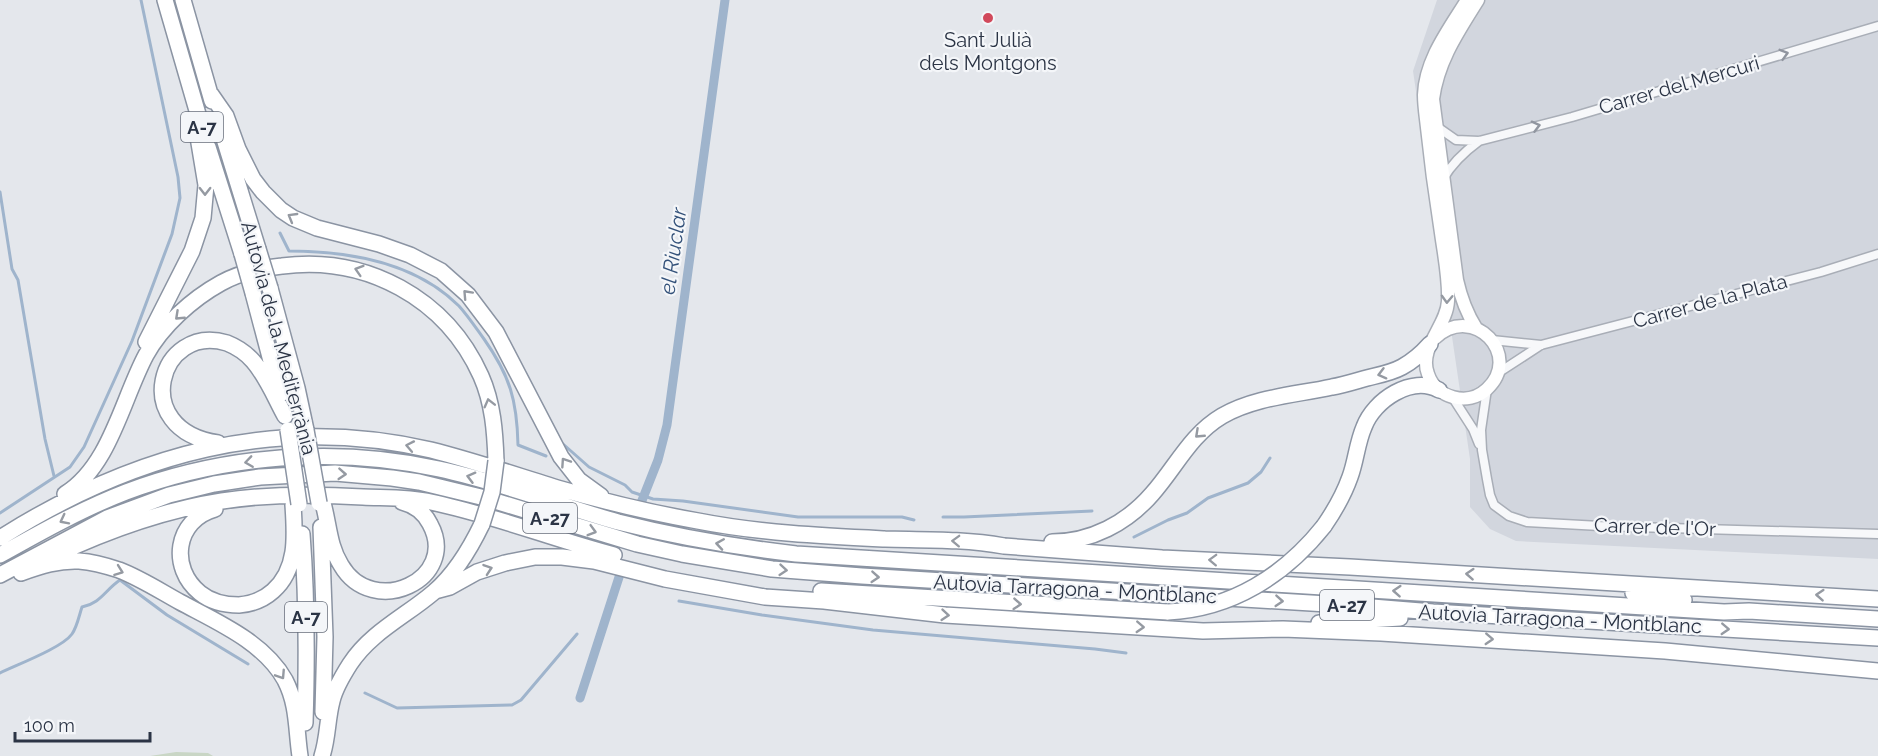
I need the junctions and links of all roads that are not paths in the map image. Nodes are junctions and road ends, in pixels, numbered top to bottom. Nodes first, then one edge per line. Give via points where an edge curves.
1 (165, 0) edge
2 (183, 0) edge
3 (1467, 0) edge
4 (1478, 0) edge
5 (1878, 26) edge
6 (210, 93) junction
7 (197, 112) junction
8 (1436, 126) junction
9 (1479, 141) junction
10 (1443, 179) junction
11 (1878, 254) edge
12 (1476, 328) junction
13 (1492, 340) junction
14 (1433, 341) junction
15 (1541, 345) junction
16 (1498, 373) junction
17 (1487, 390) junction
18 (1446, 394) junction
19 (286, 423) junction
20 (115, 425) junction
21 (236, 443) junction
22 (1482, 450) junction
23 (290, 478) junction
24 (264, 498) junction
25 (319, 498) junction
26 (387, 498) junction
27 (608, 501) junction
28 (296, 504) junction
29 (0, 533) edge
30 (1878, 534) edge
31 (0, 538) edge
32 (983, 542) junction
33 (0, 555) edge
34 (1162, 558) junction
35 (1007, 567) junction
36 (21, 573) junction
37 (0, 575) edge
38 (1529, 579) junction
39 (0, 584) edge
40 (770, 589) junction
41 (435, 591) junction
42 (1878, 599) edge
43 (824, 601) junction
44 (1749, 611) junction
45 (1432, 612) junction
46 (1878, 620) edge
47 (1284, 629) junction
48 (1878, 638) edge
49 (1878, 671) edge
50 (325, 728) junction
51 (301, 731) junction
52 (301, 756) edge
53 (321, 756) edge

1 - 7 highway, Autovia de la Mediterrània / A-7
2 - 6 highway, Autovia de la Mediterrània / A-7
3 -> 14 main road via 1433,58 1424,94 1448,289 1445,317
4 - 8 main road via 1439,70 1433,99
9 -> 5 street, Carrer del Mercuri
6 - 25 highway, Autovia de la Mediterrània / A-7, bridge via 297,388
27 -> 6 highway via 569,469 496,332 468,295 441,271 410,255 317,228 281,210 253,179 226,116
7 - 19 highway, Autovia de la Mediterrània / A-7, bridge via 242,254
7 -> 20 highway via 206,186 203,218 192,250 136,361
8 - 9 street, Carrer del Mercuri via 1456,140
8 - 10 main road
9 - 10 street, Carrer del Mercuri via 1464,152
10 - 12 main road via 1457,280 1462,302
11 - 15 street, Carrer de la Plata
12 - 13 main road
12 - 14 main road via 1465,325 1445,329
13 - 15 street, Carrer de la Plata
13 - 16 main road via 1499,358
14 - 18 main road via 1426,369 1433,383
14 -> 32 highway via 1394,371 1260,401 1220,417 1190,442 1146,501 1109,529 1063,541
15 - 16 street, Carrer de la Plata
16 - 17 main road
17 - 18 main road via 1471,398
17 - 22 street, Carrer de l'Or
18 - 22 street, Carrer de l'Or via 1473,429
40 -> 18 highway, bridge via 1168,612 1214,604 1256,587 1278,573 1324,526 1345,490 1363,428 1385,400 1406,388 1428,386
19 - 21 highway via 260,370 243,351 220,341 195,343 178,354 165,372 165,406 176,425 190,435 211,442
19 - 23 highway, Autovia de la Mediterrània / A-7, bridge
20 - 29 highway via 101,455 77,485
41 -> 20 highway, bridge via 463,558 482,524 496,461 493,419 485,387 471,357 448,326 399,287 366,272 330,264 256,270 221,283 180,314 155,341
27 -> 21 highway via 452,456 384,442 321,437
21 - 31 highway via 182,454 120,475
22 - 30 street, Carrer de l'Or via 1494,505 1527,522
23 - 28 highway, Autovia de la Mediterrània, bridge
23 - 37 highway, A-27 via 214,484 149,502 85,528
23 -> 45 highway, Autovia Tarragona - Montblanc / A-27 via 335,473 419,482 637,543 772,569
24 - 26 highway
24 - 28 highway via 209,511 186,529 180,550 185,573 200,593 211,600 232,605 256,602 284,580 292,560
24 - 36 highway via 222,501 147,519 70,548
25 - 26 highway via 342,568 363,586 388,592 406,588 426,573 436,543 432,526 422,512 409,503
25 - 50 highway, Autovia de la Mediterrània / A-7
26 - 40 highway via 429,501 648,564
32 -> 27 highway via 760,530
28 - 51 highway, A-7 via 306,591 307,656
32 - 34 highway
35 -> 33 highway, Autovia Tarragona - Montblanc / A-27 via 796,554 705,542 616,521 439,469 328,456 254,461 169,478 85,510
34 - 35 highway via 1025,562
38 -> 34 highway
44 -> 35 highway, Autovia Tarragona - Montblanc / A-27
36 - 39 highway
36 -> 51 highway via 65,561 105,566 218,623 252,644 278,670 294,701
42 -> 38 highway
38 - 44 highway via 1729,605
40 - 43 highway
41 -> 43 highway via 505,563 562,556 731,592
41 - 50 highway via 358,652 337,688
43 -> 47 highway via 945,615 1203,631
44 - 46 highway, Autovia Tarragona - Montblanc / A-27
45 - 47 highway
45 -> 48 highway, Autovia Tarragona - Montblanc / A-27
47 -> 49 highway via 1603,646
50 - 53 highway, Autovia de la Mediterrània / A-7
51 - 52 highway, A-7

